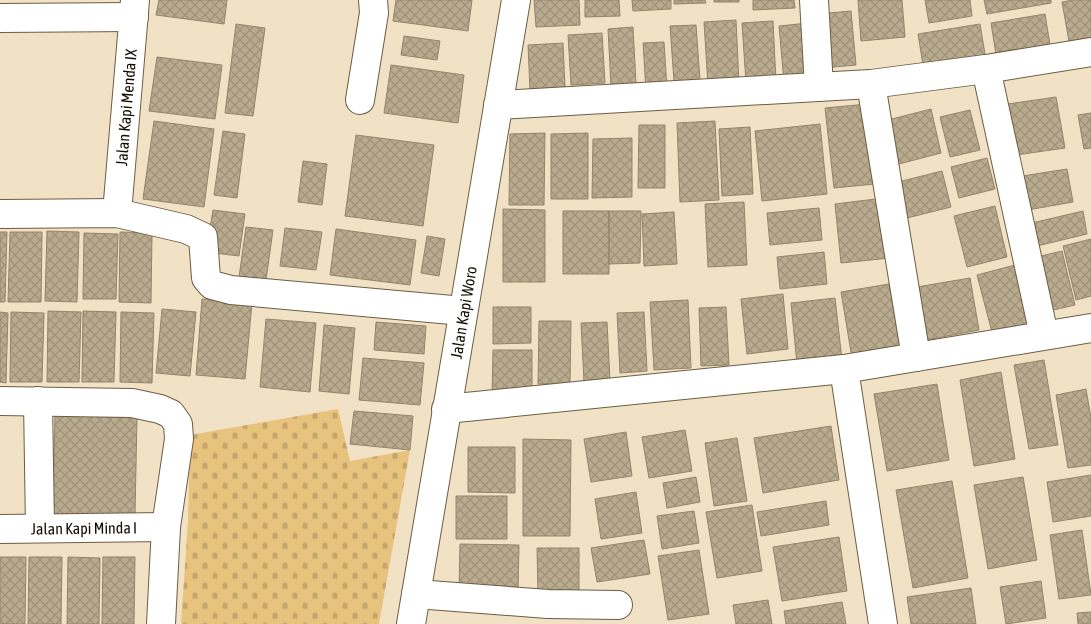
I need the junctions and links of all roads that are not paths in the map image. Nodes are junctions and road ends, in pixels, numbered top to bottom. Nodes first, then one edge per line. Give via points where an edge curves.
1 (372, 0) edge
2 (516, 0) edge
3 (814, 0) edge
4 (135, 9) edge
5 (0, 18) edge
6 (1091, 52) edge
7 (986, 69) junction
8 (871, 84) junction
9 (819, 87) junction
10 (360, 100) dead end
11 (498, 105) junction
12 (0, 214) edge
13 (117, 214) junction
14 (463, 311) junction
15 (1091, 328) edge
16 (1044, 335) junction
17 (916, 357) junction
18 (844, 369) junction
19 (0, 400) edge
20 (38, 401) junction
21 (446, 409) junction
22 (166, 527) junction
23 (40, 528) junction
24 (0, 529) edge
25 (416, 594) junction
26 (618, 605) dead end
27 (161, 624) edge
28 (410, 624) edge
29 (883, 624) edge

1 - 10 street via 374,14
2 - 11 street, Jalan Kapi Woro
3 - 9 street
4 - 5 street
4 - 13 street, Jalan Kapi Menda IX
6 - 7 street
7 - 8 street
7 - 16 street
8 - 9 street
8 - 17 street
9 - 11 street
11 - 14 street, Jalan Kapi Woro
12 - 13 street
13 - 14 street via 186,229 203,237 206,278 212,285 230,290
14 - 21 street, Jalan Kapi Woro
15 - 16 street
16 - 17 street
17 - 18 street
18 - 21 street
18 - 29 street
19 - 20 street
20 - 22 street via 132,403 171,414 178,424 179,439
20 - 23 street
21 - 25 street, Jalan Kapi Woro
22 - 23 street, Jalan Kapi Minda I
22 - 27 street
23 - 24 street, Jalan Kapi Minda I
25 - 26 street via 548,604
25 - 28 street, Jalan Kapi Woro

